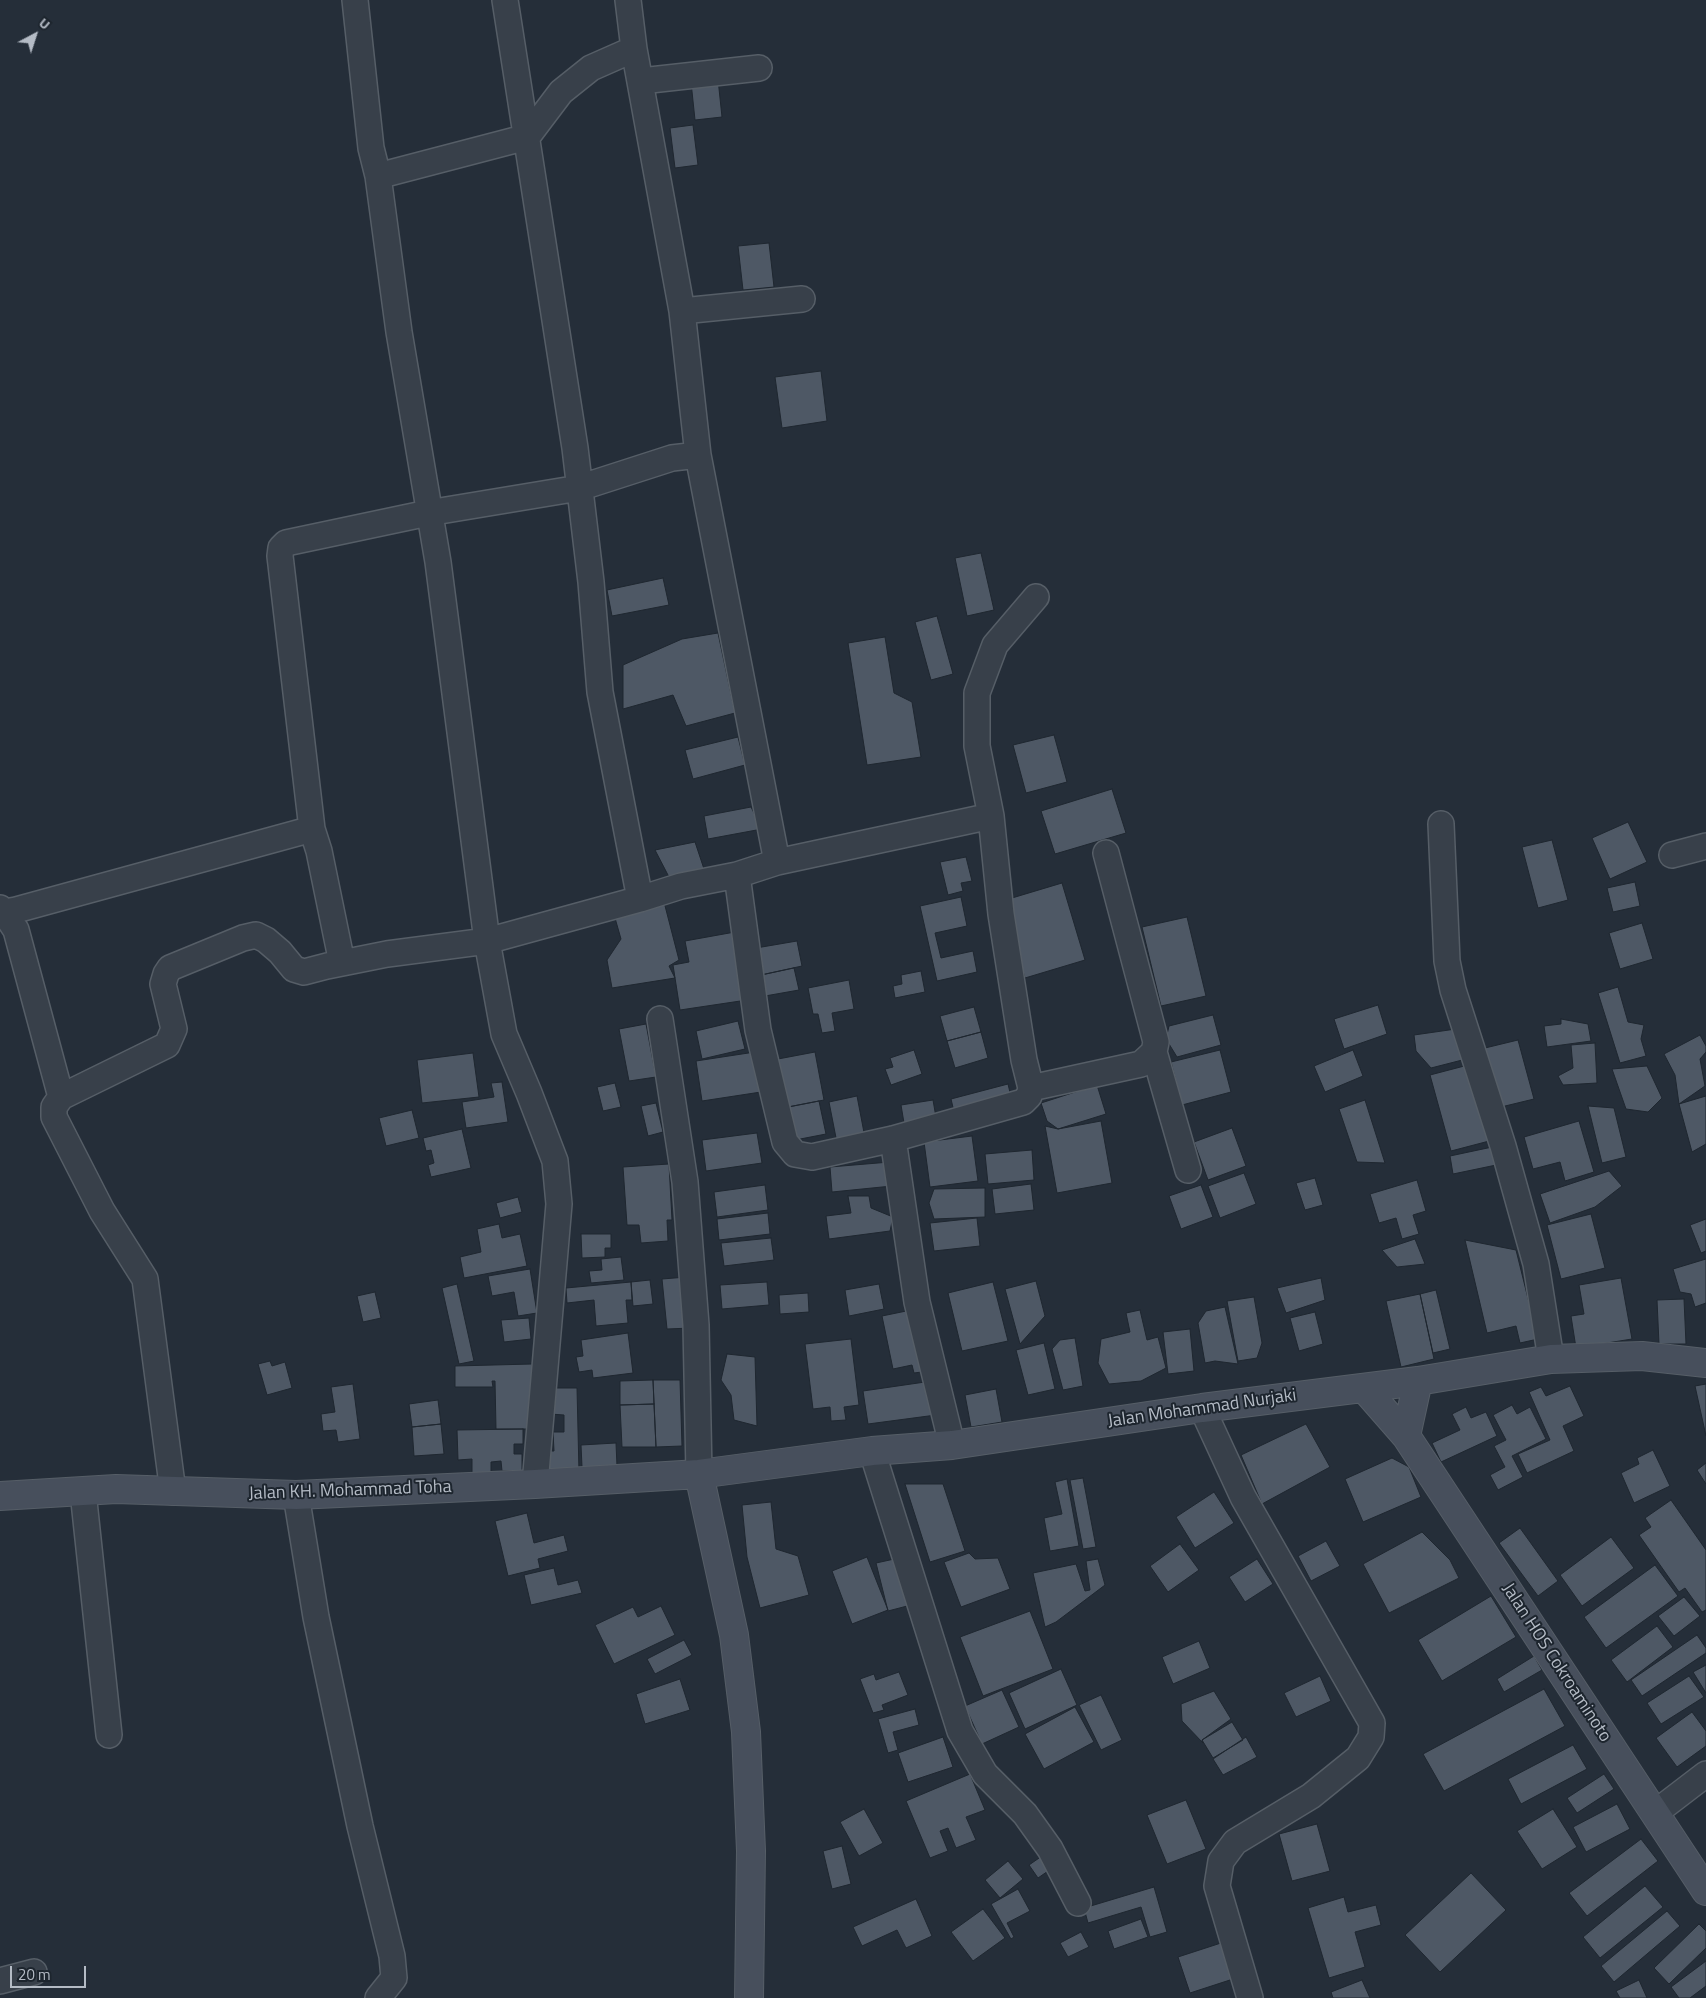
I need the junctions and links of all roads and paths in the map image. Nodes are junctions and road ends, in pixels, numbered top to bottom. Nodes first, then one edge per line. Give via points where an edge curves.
1 (355, 0) edge
2 (505, 0) edge
3 (628, 0) edge
4 (634, 49) junction
5 (759, 68) dead end
6 (641, 81) junction
7 (527, 137) junction
8 (378, 176) junction
9 (802, 299) dead end
10 (682, 311) junction
11 (698, 455) junction
12 (579, 488) junction
13 (428, 513) junction
14 (1036, 597) dead end
15 (991, 816) junction
16 (1441, 824) dead end
17 (312, 829) junction
18 (1706, 846) edge
19 (1106, 853) dead end
20 (1672, 854) dead end
21 (777, 862) junction
22 (737, 875) junction
23 (640, 899) junction
24 (6, 917) edge
25 (488, 941) junction
26 (324, 967) junction
27 (660, 1019) dead end
28 (1154, 1052) junction
29 (1031, 1088) junction
30 (61, 1097) junction
31 (894, 1139) junction
32 (1188, 1170) dead end
33 (1552, 1359) junction
34 (1706, 1363) edge
35 (1418, 1381) junction
36 (1364, 1388) junction
37 (1202, 1408) junction
38 (1406, 1436) junction
39 (952, 1445) junction
40 (872, 1451) junction
41 (699, 1474) junction
42 (535, 1484) junction
43 (83, 1492) junction
44 (173, 1492) junction
45 (296, 1495) junction
46 (0, 1496) edge
47 (109, 1734) dead end
48 (1706, 1774) edge
49 (1655, 1813) junction
50 (1706, 1891) edge
51 (1078, 1903) dead end
52 (34, 1972) dead end
53 (0, 1981) edge
54 (378, 1998) edge
55 (749, 1998) edge
56 (1250, 1998) edge

1 - 8 street via 371,148
2 - 7 street
3 - 4 street
4 - 6 street
4 - 7 street via 591,68 561,92
5 - 6 street
6 - 10 street
7 - 8 street
7 - 12 street
8 - 13 street
9 - 10 street
10 - 11 street
11 - 12 street via 672,458
11 - 21 street
12 - 13 street
12 - 23 street via 600,692
13 - 17 street via 295,540 281,548
13 - 25 street via 438,562
14 - 15 street via 996,645 977,693 977,746
15 - 21 street
15 - 29 street via 1001,914
16 - 33 street via 1448,961 1453,990 1536,1264
17 - 24 street
17 - 26 street via 319,851
18 - 20 street
19 - 28 street via 1156,1042
21 - 22 street
22 - 23 street via 681,886
22 - 31 street via 758,1030 785,1142 795,1154 812,1157
23 - 25 street
24 - 30 street
25 - 26 street via 415,950
25 - 42 street via 504,1034 555,1161 559,1204
26 - 30 street via 294,968 280,952 256,935 170,968 163,984 174,1029 167,1045
27 - 41 street via 685,1182 696,1325
28 - 29 street via 1140,1064
28 - 32 street
29 - 31 street via 1023,1102
30 - 44 street via 54,1107 54,1117 102,1211 145,1279
31 - 39 street via 918,1302
33 - 34 street, Jalan Mohammad Nurjaki via 1642,1356
33 - 35 street, Jalan Mohammad Nurjaki
35 - 36 street, Jalan Mohammad Nurjaki
35 - 38 street
36 - 37 street, Jalan Mohammad Nurjaki
36 - 38 street, Jalan HOS Cokroaminoto
37 - 39 street, Jalan Mohammad Nurjaki
37 - 56 street via 1243,1497 1372,1723 1371,1737 1358,1758 1311,1796 1235,1842 1221,1861 1216,1886
38 - 49 street, Jalan HOS Cokroaminoto
39 - 40 street, Jalan Mohammad Nurjaki
40 - 41 street, Jalan Mohammad Nurjaki
40 - 51 street via 960,1731 985,1774 1026,1814 1050,1849
41 - 42 street, Jalan KH. Mohammad Toha
41 - 55 street via 734,1635 746,1732 751,1851
42 - 45 street, Jalan KH. Mohammad Toha
43 - 44 street, Jalan KH. Mohammad Toha
43 - 46 street, Jalan KH. Mohammad Toha
43 - 47 street
44 - 45 street, Jalan KH. Mohammad Toha
45 - 54 street via 316,1617 360,1826 392,1956 394,1978
48 - 49 street
49 - 50 street, Jalan HOS Cokroaminoto
52 - 53 street

